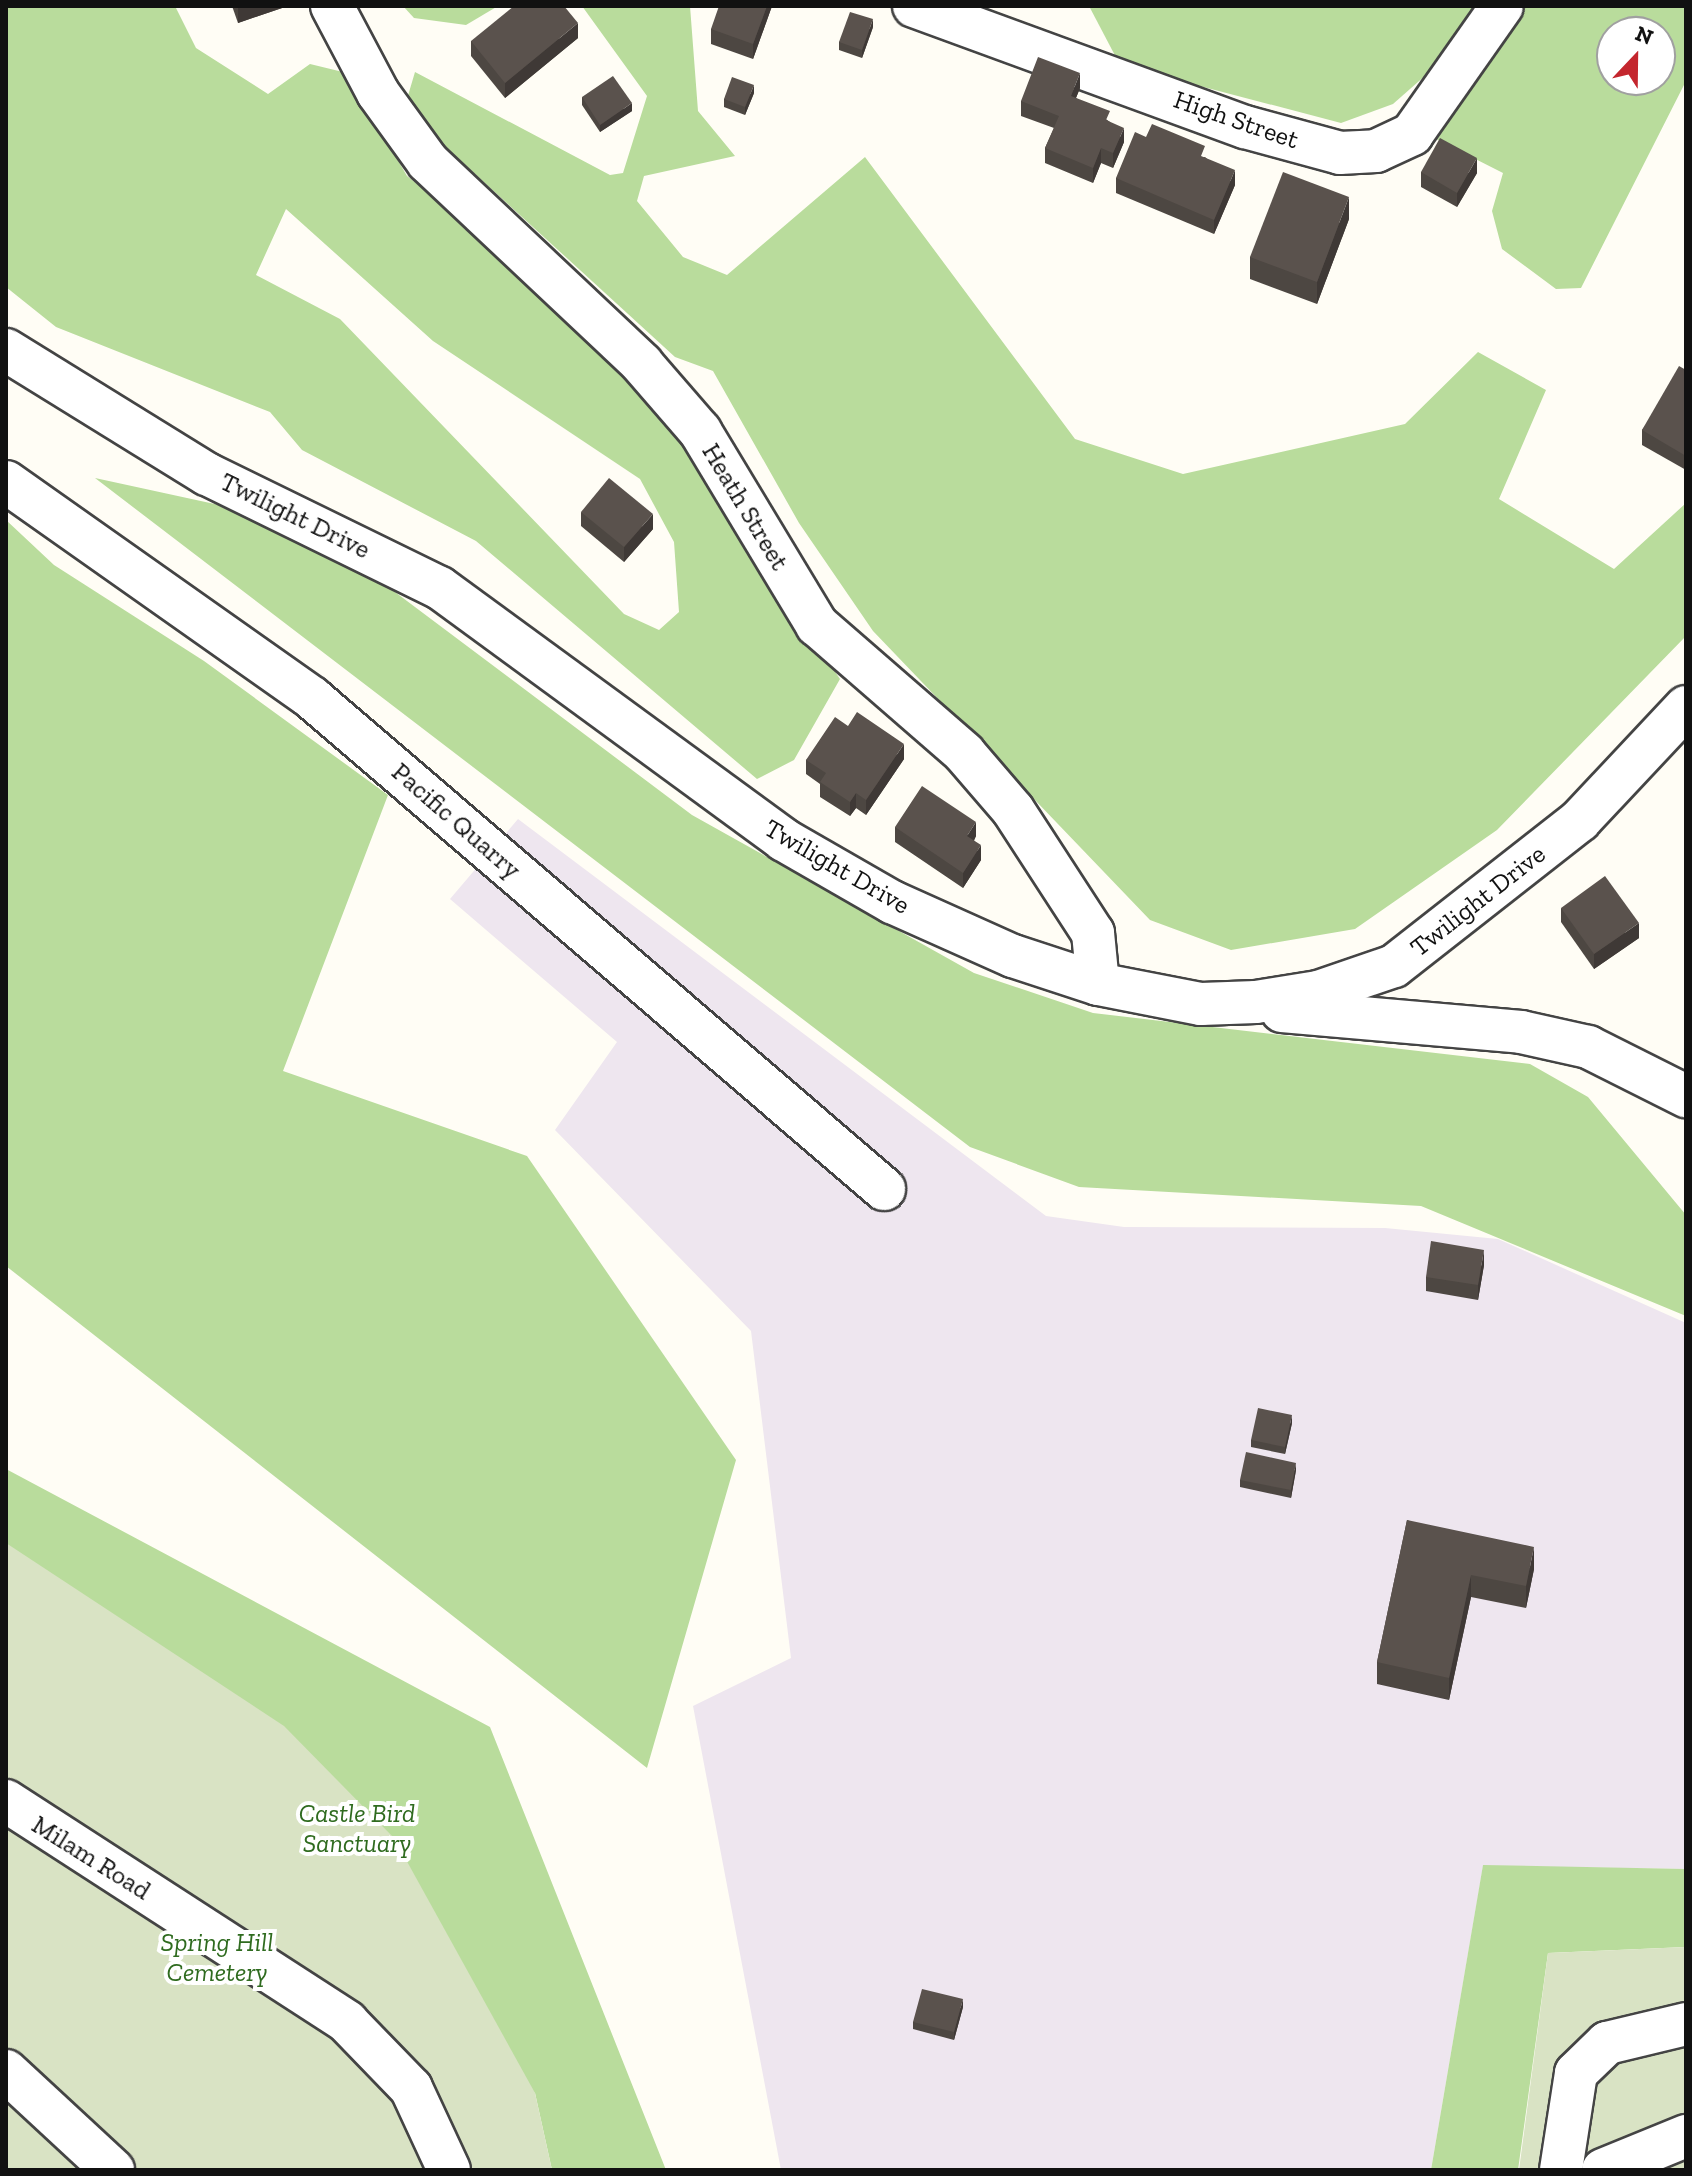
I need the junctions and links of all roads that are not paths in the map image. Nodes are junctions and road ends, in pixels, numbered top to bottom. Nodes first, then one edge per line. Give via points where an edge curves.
1 (332, 6) edge
2 (914, 6) edge
3 (1502, 6) edge
4 (6, 350) edge
5 (6, 482) edge
6 (1678, 725) edge
7 (1098, 984) junction
8 (1201, 1004) junction
9 (1686, 1096) edge
10 (884, 1189) dead end
11 (6, 1801) edge
12 (1686, 2024) edge
13 (6, 2071) edge
14 (1686, 2136) edge
15 (113, 2170) edge
16 (449, 2170) edge
17 (1561, 2170) edge
18 (1603, 2170) edge

1 - 7 street, Heath Street via 378,93 428,162 642,364 700,431 817,625 964,753 1013,810 1093,933
2 - 3 street, High Street via 1245,127 1340,153 1376,151 1412,134
4 - 7 street, Twilight Drive via 207,474 440,588 811,855 906,908
5 - 10 street, Pacific Quarry via 312,698
6 - 8 street, Twilight Drive via 1580,820 1394,966 1318,992
7 - 8 street, Twilight Drive
8 - 9 street via 1521,1032 1588,1047
11 - 16 street, Milam Road via 347,2022 411,2088
12 - 17 street via 1607,2043 1576,2073
13 - 15 street
14 - 18 street

